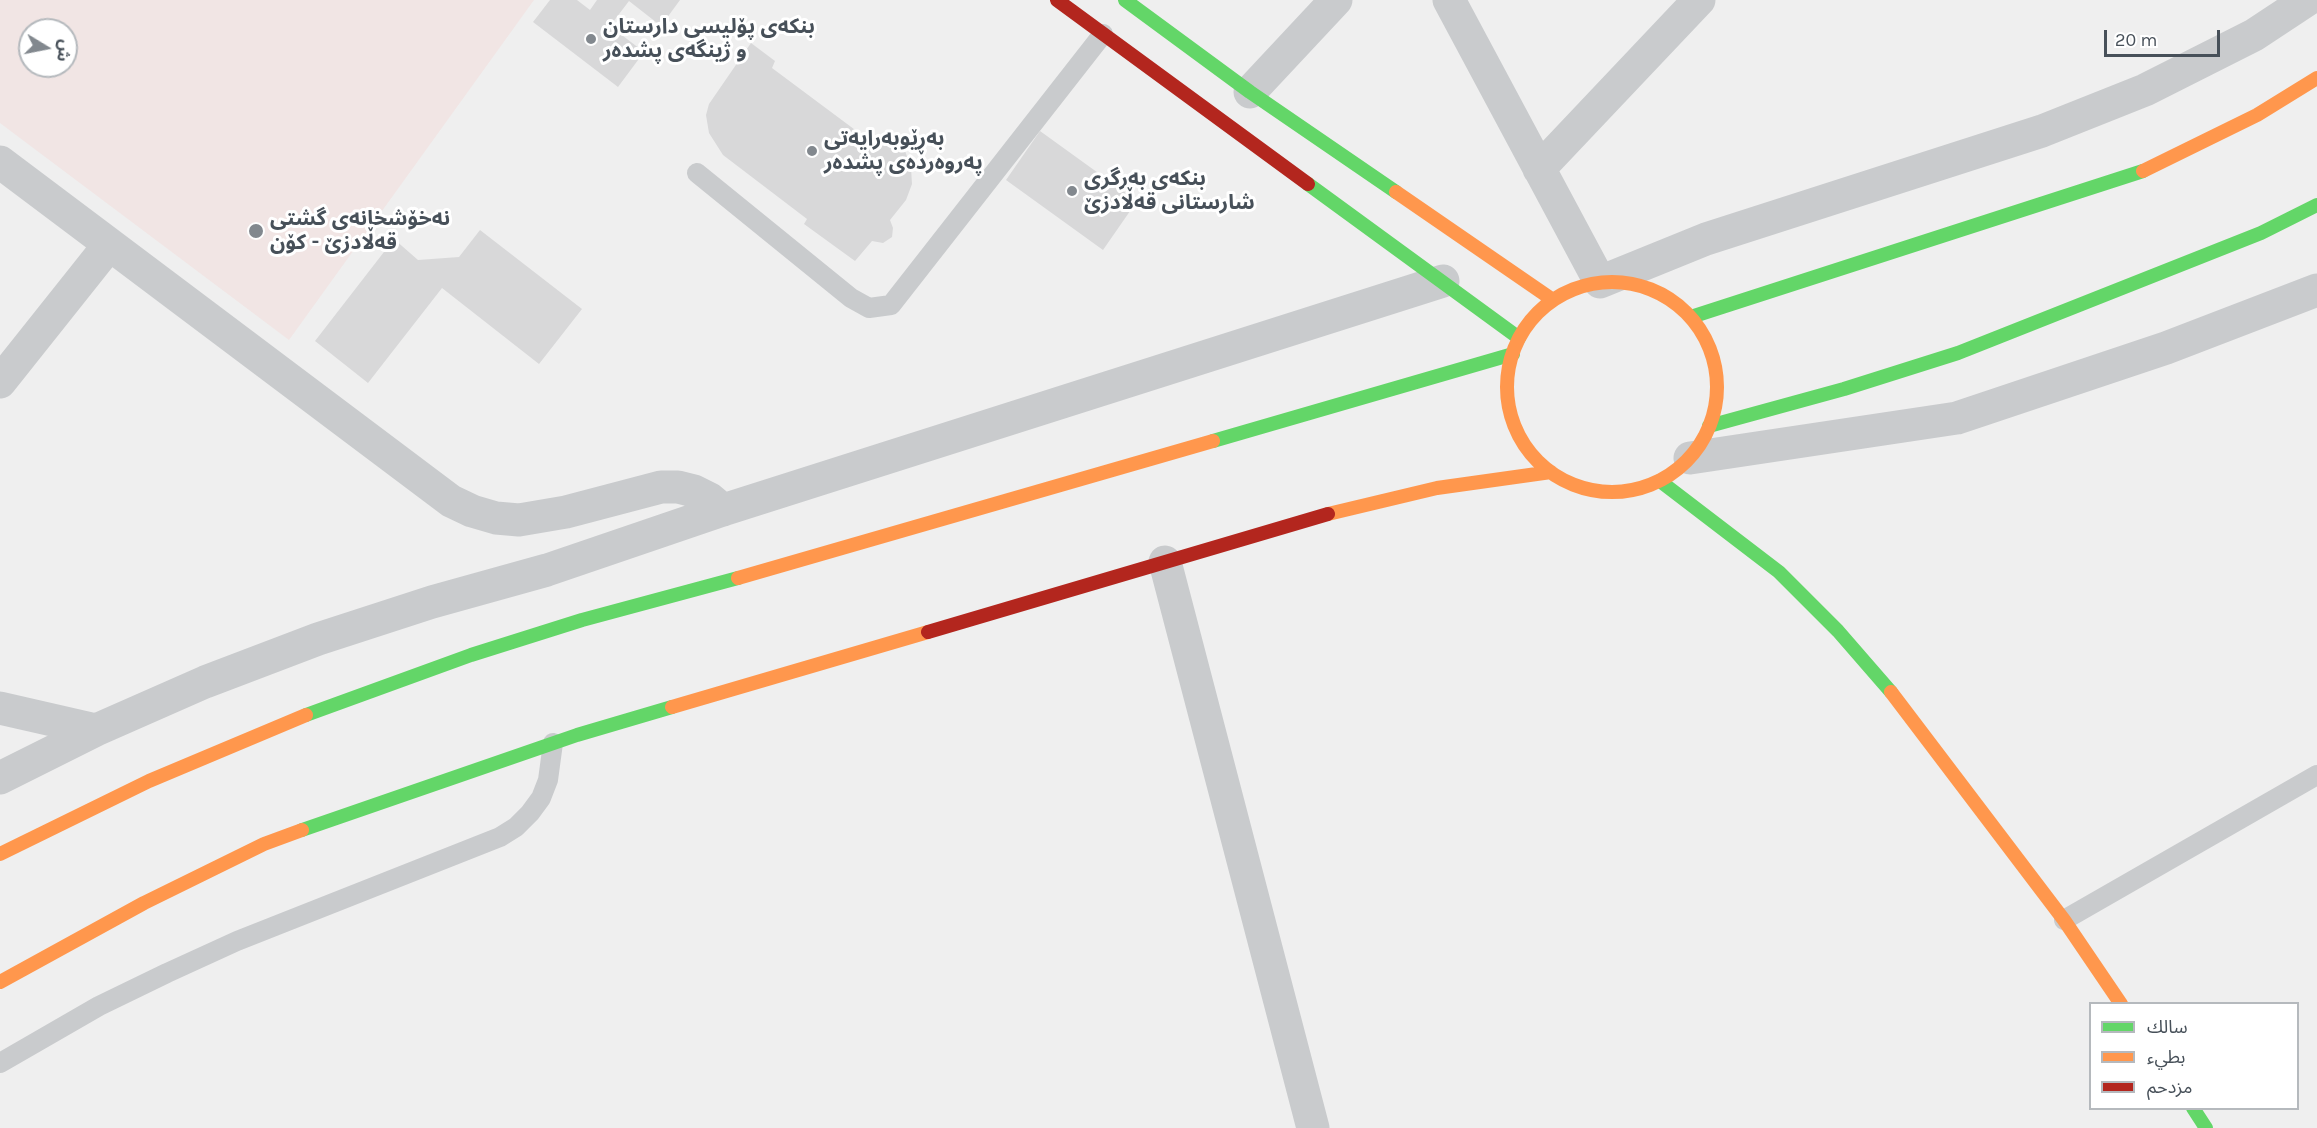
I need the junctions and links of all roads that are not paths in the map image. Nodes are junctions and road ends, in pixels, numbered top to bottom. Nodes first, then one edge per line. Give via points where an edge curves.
1 (1057, 0) edge
2 (1125, 0) edge
3 (1336, 0) edge
4 (1449, 0) edge
5 (1699, 0) edge
6 (2307, 0) edge
7 (1103, 34) junction
8 (2317, 78) edge
9 (1250, 92) junction
10 (0, 162) edge
11 (1539, 169) junction
12 (698, 172) dead end
13 (2317, 206) edge
14 (108, 245) junction
15 (1443, 281) junction
16 (1600, 282) junction
17 (2317, 290) edge
18 (1552, 300) junction
19 (1691, 317) junction
20 (1519, 338) junction
21 (1513, 354) junction
22 (0, 382) edge
23 (1709, 426) junction
24 (1690, 458) junction
25 (1551, 472) junction
26 (1660, 481) junction
27 (723, 510) junction
28 (1165, 562) junction
29 (0, 708) edge
30 (96, 730) junction
31 (553, 743) junction
32 (2317, 775) edge
33 (0, 778) edge
34 (0, 854) edge
35 (2064, 920) junction
36 (0, 982) edge
37 (2120, 1002) edge
38 (0, 1063) edge
39 (2194, 1110) edge
40 (1313, 1128) edge
41 (2206, 1128) edge

1 - 7 main road
2 - 9 main road via 1198,60
3 - 9 street
4 - 11 street
5 - 11 street
6 - 16 street via 2254,35 2145,90 2042,131 1706,239
7 - 12 lane via 891,305 869,308 851,298
7 - 15 main road via 1180,83
8 - 19 main road via 2257,115 2135,175
9 - 18 main road
10 - 14 street
11 - 16 street
13 - 23 main road via 2261,233 1958,353
14 - 22 street
14 - 27 street via 451,501 472,511 519,520 661,487 694,491
15 - 20 main road
15 - 27 street
16 - 18 main road
16 - 19 main road via 1625,282 1650,289 1672,300
17 - 24 street via 2166,348 1957,418
18 - 20 main road
19 - 23 main road via 1703,333 1716,369 1715,408
20 - 21 main road
21 - 25 main road via 1508,380 1514,423 1531,454
21 - 34 main road via 471,655 255,735 149,781
23 - 24 main road
24 - 26 main road
25 - 26 main road via 1571,484 1616,492
25 - 28 main road via 1493,478 1381,500
26 - 35 main road via 1779,572 1838,631 1878,675
27 - 30 street via 547,570 318,639 205,682
28 - 31 main road
28 - 40 street
29 - 30 street
30 - 33 street
31 - 36 main road via 264,844 144,903
31 - 38 lane via 548,780 541,798 516,827 500,837 187,964 99,1006
32 - 35 lane
35 - 37 main road
39 - 41 main road

